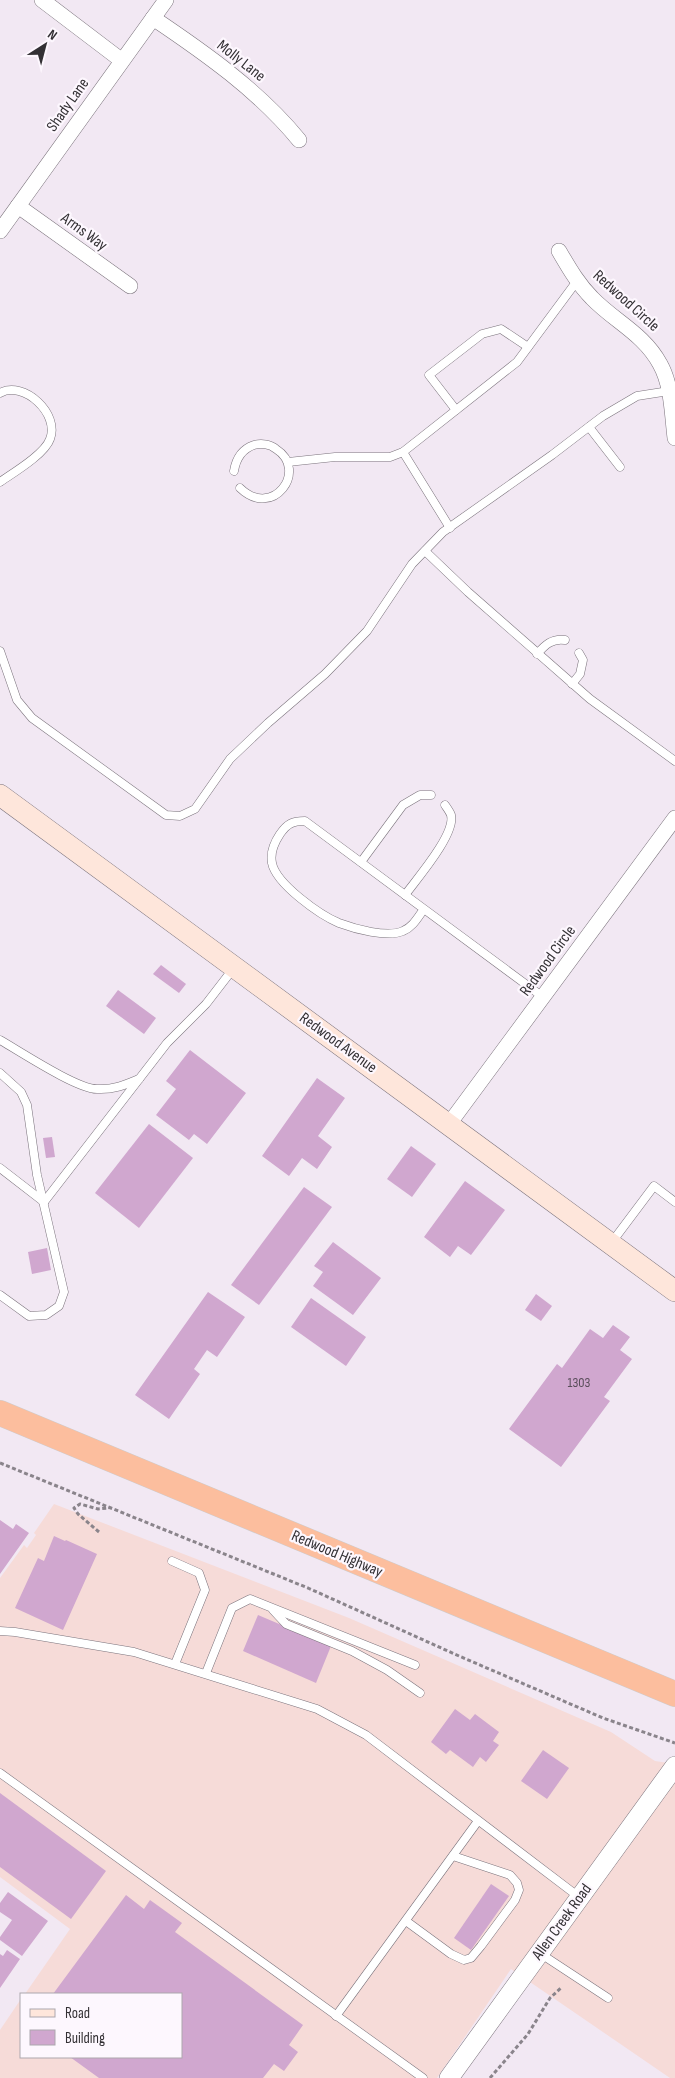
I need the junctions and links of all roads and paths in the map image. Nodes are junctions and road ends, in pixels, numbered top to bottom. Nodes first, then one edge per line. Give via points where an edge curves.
1 (42, 0) edge
2 (166, 0) edge
3 (153, 18) junction
4 (122, 60) junction
5 (299, 140) dead end
6 (18, 206) junction
7 (0, 231) edge
8 (559, 251) dead end
9 (578, 281) junction
10 (130, 286) dead end
11 (528, 347) junction
12 (669, 391) junction
13 (0, 392) edge
14 (456, 410) junction
15 (589, 427) junction
16 (675, 438) edge
17 (403, 452) junction
18 (288, 462) junction
19 (620, 468) dead end
20 (234, 471) dead end
21 (0, 482) edge
22 (240, 488) dead end
23 (450, 528) junction
24 (425, 551) junction
25 (565, 640) dead end
26 (0, 651) edge
27 (578, 653) dead end
28 (537, 654) junction
29 (572, 684) junction
30 (675, 761) edge
31 (0, 795) edge
32 (431, 795) dead end
33 (445, 805) dead end
34 (675, 818) edge
35 (361, 862) junction
36 (405, 895) junction
37 (424, 909) junction
38 (234, 967) junction
39 (542, 997) junction
40 (0, 1040) edge
41 (0, 1073) edge
42 (140, 1078) junction
43 (449, 1124) junction
44 (0, 1168) edge
45 (44, 1202) junction
46 (675, 1202) edge
47 (611, 1244) junction
48 (675, 1291) edge
49 (0, 1294) edge
50 (0, 1413) edge
51 (0, 1463) edge
52 (112, 1508) junction
53 (99, 1532) dead end
54 (172, 1561) dead end
55 (270, 1607) junction
56 (0, 1631) edge
57 (175, 1664) junction
58 (415, 1665) dead end
59 (206, 1673) junction
60 (420, 1693) dead end
61 (675, 1694) edge
62 (675, 1743) edge
63 (675, 1766) edge
64 (0, 1773) edge
65 (478, 1821) junction
66 (453, 1856) junction
67 (579, 1897) junction
68 (406, 1921) junction
69 (539, 1953) junction
70 (562, 1987) dead end
71 (608, 1998) dead end
72 (336, 2016) junction
73 (423, 2078) edge
74 (448, 2078) edge
75 (490, 2078) edge

1 - 4 street
2 - 3 street, Shady Lane
3 - 4 street, Shady Lane
3 - 5 street, Molly Lane via 256,96
4 - 6 street, Shady Lane
6 - 7 street, Shady Lane
6 - 10 street, Arms Way
8 - 9 street, Redwood Circle
9 - 11 lane
9 - 12 street, Redwood Circle via 592,299 649,346 661,365
11 - 14 lane via 517,362
11 - 14 lane via 500,329 482,334 429,375
12 - 15 lane via 637,396
12 - 16 street, Redwood Circle
13 - 21 lane via 23,391 43,407 52,424 50,439 43,449
14 - 17 lane
15 - 19 lane
15 - 23 lane
17 - 18 lane via 390,457 335,457
17 - 23 lane
18 - 20 lane via 275,448 257,444 241,454
18 - 22 lane via 285,487 271,498 254,498
23 - 24 lane
24 - 26 lane via 412,564 367,631 325,674 230,759 195,809 180,816 166,815 32,718 17,700
24 - 28 lane
25 - 28 lane via 550,641
27 - 29 lane via 582,660 580,674
28 - 29 lane
29 - 30 lane
31 - 38 main road, Redwood Avenue
32 - 35 lane via 420,795 403,805
33 - 36 lane via 452,816 448,833
34 - 39 street, Redwood Circle
35 - 36 lane
35 - 37 lane via 305,821 294,821 286,826 272,851 272,864 287,888 338,922 362,930 402,931 415,922
36 - 37 lane
37 - 39 lane
38 - 42 lane via 206,1004 167,1043
38 - 43 main road, Redwood Avenue
39 - 43 street, Redwood Circle
40 - 42 lane via 80,1085 96,1090 118,1088
41 - 45 lane via 21,1092 28,1105 37,1175
42 - 45 lane
43 - 47 main road, Redwood Avenue
44 - 45 lane
45 - 49 lane via 64,1292 59,1306 46,1315 29,1316
46 - 47 lane via 654,1186
47 - 48 main road, Redwood Avenue
50 - 61 highway, Redwood Highway
51 - 52 path
52 - 53 path via 98,1509 80,1504 74,1508
52 - 62 path via 308,1588 603,1718
54 - 57 lane via 199,1573 205,1590
55 - 58 lane
55 - 59 lane via 250,1599 232,1608
55 - 60 lane via 286,1624 352,1651
56 - 57 lane via 134,1652
57 - 59 lane
59 - 65 lane via 316,1709 366,1734
63 - 67 street, Allen Creek Road
64 - 72 lane
65 - 66 lane
65 - 67 lane
66 - 68 lane
66 - 68 lane via 510,1876 518,1883 515,1900 471,1958 464,1960
67 - 69 street, Allen Creek Road
68 - 72 lane
69 - 71 lane
69 - 74 street, Allen Creek Road
70 - 75 path via 550,1998 528,2034
72 - 73 lane

